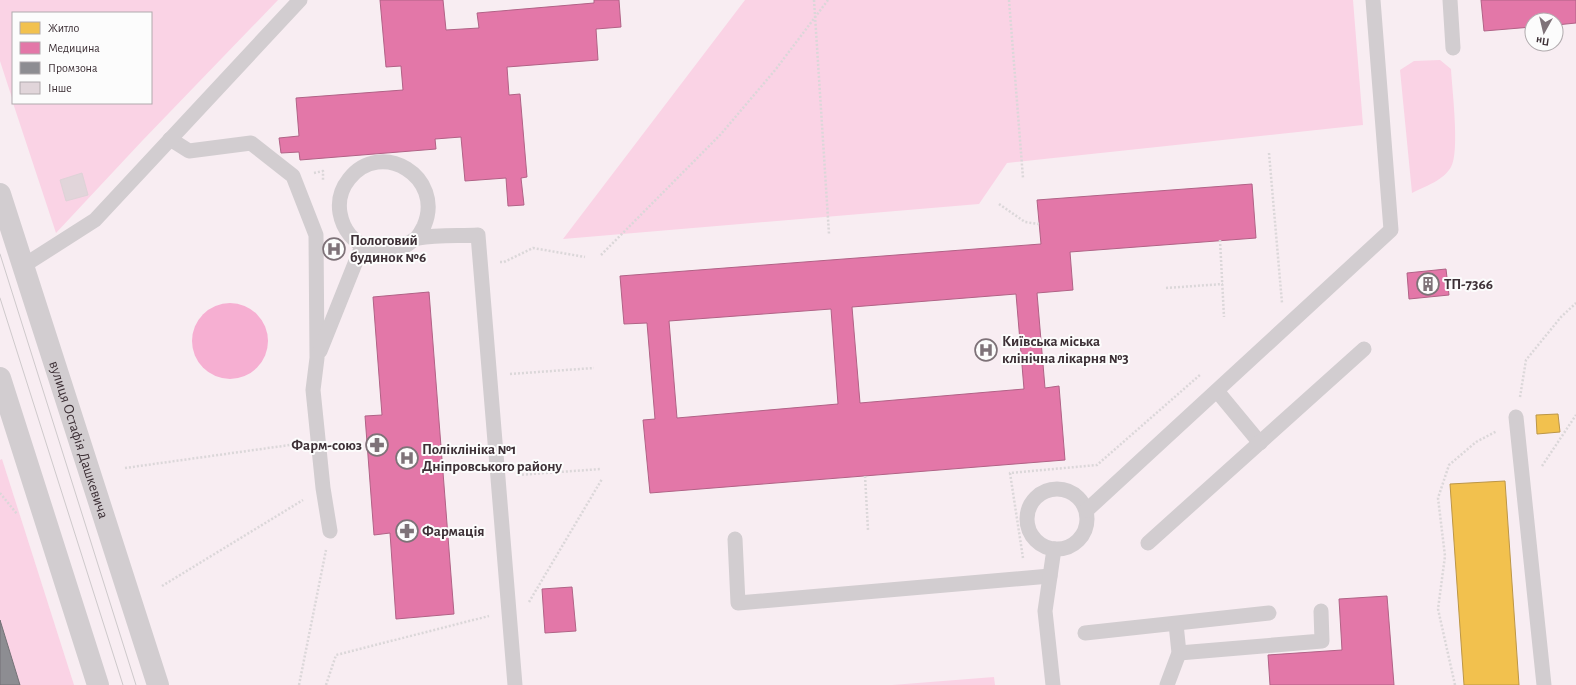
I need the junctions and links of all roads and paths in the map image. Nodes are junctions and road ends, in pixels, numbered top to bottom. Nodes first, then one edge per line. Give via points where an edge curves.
1 (300, 0) edge
2 (814, 0) edge
3 (828, 0) edge
4 (1009, 0) edge
5 (1373, 0) edge
6 (1450, 0) edge
7 (815, 17) junction
8 (1453, 48) dead end
9 (170, 139) junction
10 (1269, 153) dead end
11 (1023, 178) dead end
12 (0, 194) edge
13 (999, 204) dead end
14 (1039, 224) dead end
15 (829, 234) dead end
16 (416, 238) junction
17 (1220, 240) dead end
18 (362, 246) junction
19 (601, 255) dead end
20 (585, 257) dead end
21 (481, 264) junction
22 (23, 266) junction
23 (1223, 284) junction
24 (1166, 288) dead end
25 (1288, 300) dead end
26 (1576, 303) edge
27 (1224, 317) dead end
28 (1364, 349) dead end
29 (317, 358) junction
30 (594, 368) dead end
31 (1202, 373) dead end
32 (490, 376) junction
33 (0, 378) edge
34 (1217, 391) junction
35 (1576, 415) edge
36 (1516, 418) junction
37 (318, 441) junction
38 (1260, 443) junction
39 (125, 468) dead end
40 (601, 469) dead end
41 (1010, 473) dead end
42 (498, 475) junction
43 (865, 476) dead end
44 (602, 479) dead end
45 (323, 488) junction
46 (0, 493) edge
47 (1524, 494) junction
48 (1087, 510) junction
49 (19, 517) dead end
50 (868, 530) dead end
51 (330, 531) joint
52 (735, 540) dead end
53 (1148, 544) dead end
54 (1054, 549) junction
55 (1050, 576) junction
56 (162, 586) dead end
57 (509, 611) junction
58 (1321, 611) dead end
59 (1269, 613) dead end
60 (1176, 624) junction
61 (1086, 632) dead end
62 (1179, 653) junction
63 (98, 685) edge
64 (158, 685) edge
65 (299, 685) edge
66 (326, 685) edge
67 (514, 685) edge
68 (1053, 685) edge
69 (1167, 685) edge
70 (1455, 685) edge
71 (1544, 685) edge

1 - 9 lane
2 - 7 path
3 - 7 path
4 - 11 path
5 - 34 lane via 1391,230
6 - 8 lane
7 - 15 path
7 - 19 path via 776,69 721,134
9 - 22 lane via 95,220
9 - 29 lane via 189,151 251,143 293,176 316,235
10 - 25 path via 1282,305
12 - 22 street, вулиця Остафія Дашкевича
13 - 14 path via 1024,222
16 - 18 lane via 405,246 391,251
16 - 18 lane via 424,227 429,212 425,187 410,170 396,163 382,162 369,164 353,174 341,195 339,207 342,222 347,232
16 - 21 lane via 478,235
17 - 23 path
18 - 29 lane
20 - 21 path via 533,248 504,262
21 - 32 lane
22 - 64 street, вулиця Остафія Дашкевича
23 - 24 path
23 - 27 path
26 - 36 path via 1561,317 1526,360
28 - 38 lane
29 - 37 lane via 312,390
30 - 32 path
31 - 41 path via 1097,465
32 - 42 lane
33 - 63 street
34 - 38 lane
34 - 48 lane
35 - 47 path
36 - 47 lane
36 - 70 path via 1476,442 1449,465 1438,498 1445,556 1438,609
37 - 39 path
37 - 45 lane
38 - 53 lane
40 - 42 path
42 - 57 lane
43 - 50 path
44 - 57 path via 530,602
45 - 51 lane
45 - 56 path
46 - 49 path
47 - 71 lane
48 - 54 lane via 1088,521 1079,540 1064,548
48 - 54 lane via 1080,498 1061,488 1050,489 1035,497 1029,506 1028,527 1035,539 1044,546
51 - 65 path
52 - 55 lane via 738,603
54 - 55 lane
55 - 68 lane via 1045,611
57 - 66 path via 336,655
57 - 67 lane
58 - 62 lane via 1322,641
59 - 60 lane
60 - 61 lane
60 - 62 lane
62 - 69 lane

